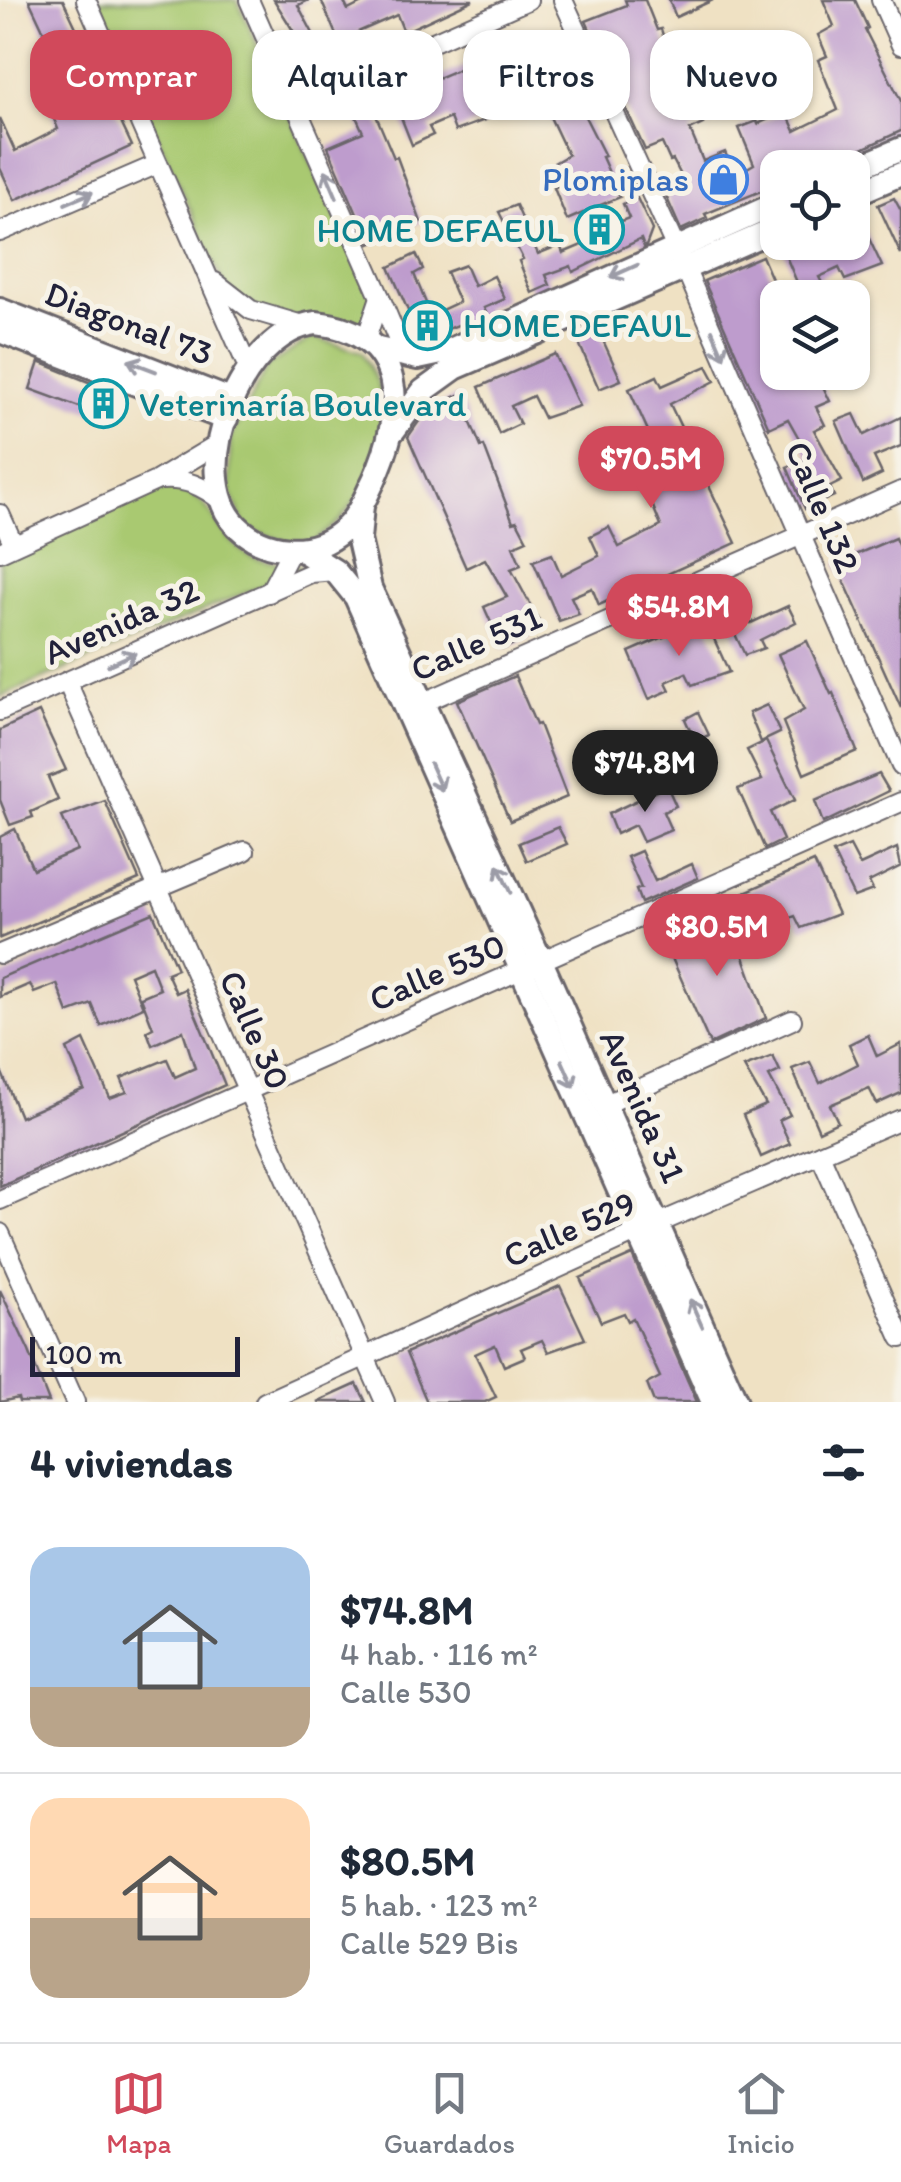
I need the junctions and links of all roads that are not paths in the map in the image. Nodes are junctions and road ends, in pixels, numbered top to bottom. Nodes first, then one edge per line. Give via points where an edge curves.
1 (86, 0) edge
2 (249, 0) edge
3 (528, 0) edge
4 (563, 0) edge
5 (881, 0) edge
6 (263, 30) edge
7 (443, 38) edge
8 (901, 46) edge
9 (303, 120) edge
10 (901, 149) edge
11 (870, 162) edge
12 (158, 164) junction
13 (901, 174) edge
14 (870, 188) edge
15 (760, 213) edge
16 (0, 232) edge
17 (760, 234) edge
18 (680, 258) junction
19 (207, 274) junction
20 (380, 297) junction
21 (0, 310) edge
22 (302, 325) junction
23 (0, 331) edge
24 (372, 344) junction
25 (405, 357) junction
26 (249, 370) junction
27 (230, 410) junction
28 (392, 432) junction
29 (220, 443) junction
30 (156, 481) junction
31 (901, 490) edge
32 (221, 501) junction
33 (362, 505) junction
34 (0, 514) edge
35 (800, 536) junction
36 (7, 548) edge
37 (296, 549) junction
38 (335, 571) junction
39 (269, 593) junction
40 (68, 684) junction
41 (414, 706) junction
42 (0, 711) edge
43 (901, 766) edge
44 (901, 802) edge
45 (245, 851) dead end
46 (157, 888) junction
47 (0, 954) edge
48 (531, 965) junction
49 (792, 1020) dead end
50 (247, 1093) junction
51 (604, 1105) junction
52 (901, 1120) edge
53 (820, 1154) junction
54 (0, 1200) edge
55 (647, 1228) junction
56 (0, 1233) edge
57 (901, 1338) edge
58 (366, 1358) junction
59 (74, 1402) edge
60 (265, 1402) edge
61 (385, 1402) edge
62 (713, 1402) edge
63 (736, 1402) edge

1 - 12 street
2 - 6 street
3 - 7 street
4 - 18 street, Calle 132
5 - 8 street
20 -> 9 street
10 - 11 main road
16 -> 12 street
12 - 19 street
13 - 14 main road
15 - 18 main road
17 - 18 main road
18 -> 25 main road via 446,352
18 - 28 main road via 455,368 423,391
18 -> 35 street, Calle 132
19 - 22 street via 251,310
19 - 26 street
20 - 24 street
20 - 25 street
27 -> 21 main road, Diagonal 73
22 - 24 main road via 334,325
22 - 26 main road via 270,344
23 - 27 main road, Diagonal 73
24 - 25 main road
24 - 28 main road via 391,376
26 - 27 main road
27 - 29 main road
28 - 33 main road
29 - 30 street
29 - 32 main road
30 - 32 street via 184,480
30 - 36 street
31 - 35 street, Calle 531
32 - 37 main road via 249,536
33 - 37 main road via 330,540
33 - 41 main road, Avenida 31 via 365,573
34 - 36 street
35 - 41 street, Calle 531
35 - 43 street, Calle 132
37 - 38 main road, Avenida 31
37 - 39 street
38 - 39 street, Avenida 32 via 312,573
38 - 41 main road, Avenida 31
40 -> 39 street, Avenida 32
40 - 42 street, Avenida 32
40 - 46 street, Calle 30
41 - 48 main road, Avenida 31
44 - 48 street, Calle 530
45 - 46 street
46 - 47 street
46 - 50 street, Calle 30
48 - 50 street, Calle 530
48 - 51 main road, Avenida 31
48 -> 55 main road, Avenida 31
49 - 51 street
50 - 54 street, Calle 530
50 - 58 street, Calle 30
51 - 55 main road, Avenida 31
52 - 53 street, Calle 529
53 - 55 street, Calle 529
53 - 57 street
55 - 58 street, Calle 529
55 - 62 main road, Avenida 31
63 -> 55 main road, Avenida 31
56 - 59 street
58 - 60 street, Calle 529
58 - 61 street, Calle 30

